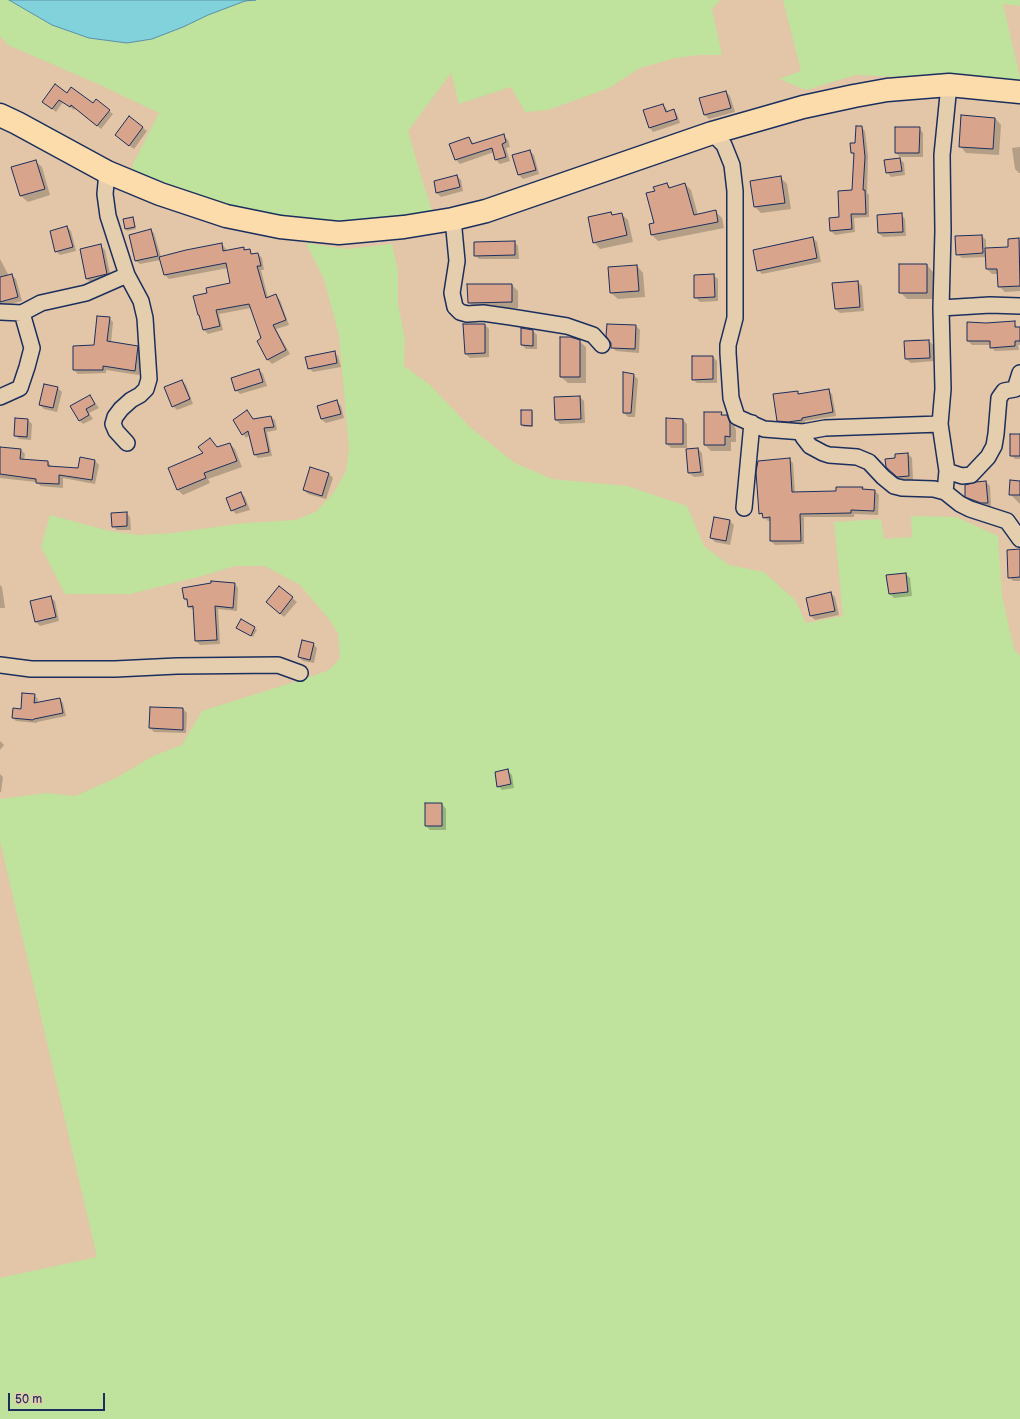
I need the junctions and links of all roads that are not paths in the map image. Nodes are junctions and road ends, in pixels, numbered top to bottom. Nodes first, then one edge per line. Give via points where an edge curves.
1 (949, 85) junction
2 (1020, 92) edge
3 (0, 115) edge
4 (712, 133) junction
5 (107, 172) junction
6 (453, 219) junction
7 (127, 275) junction
8 (1020, 306) edge
9 (941, 308) junction
10 (0, 312) edge
11 (22, 313) junction
12 (602, 345) dead end
13 (1020, 373) edge
14 (0, 397) edge
15 (752, 423) junction
16 (940, 424) junction
17 (803, 432) junction
18 (127, 442) dead end
19 (947, 472) junction
20 (945, 492) junction
21 (744, 508) dead end
22 (1020, 539) edge
23 (0, 665) edge
24 (300, 673) dead end

1 - 2 highway
1 - 4 highway via 887,90 854,96 803,107
1 - 9 street via 942,155
3 - 5 highway
4 - 6 highway via 486,211
4 - 15 street via 724,145 732,165 735,191 735,318 728,345 731,398 737,417
5 - 6 highway via 160,194 226,216 280,227 339,233
5 - 7 street via 105,194 108,216
6 - 12 street via 457,261 452,293 455,307 460,312 511,316 568,326 593,335
7 - 11 street via 86,293 41,303
7 - 18 street via 145,318 149,379 146,389 115,417 113,424 116,431
8 - 9 street via 990,304
9 - 16 street via 943,389
10 - 11 street
11 - 14 street via 32,348 20,388
13 - 19 street via 1014,389 1004,391 999,398 994,446 988,457 971,475 962,476
15 - 17 street via 764,430
15 - 21 street
16 - 17 street via 825,428
16 - 19 street
17 - 20 street via 803,437 810,446 830,455 857,457 869,462 894,486
19 - 20 street
20 - 22 street via 970,509 1007,521
23 - 24 street via 31,669 278,666

